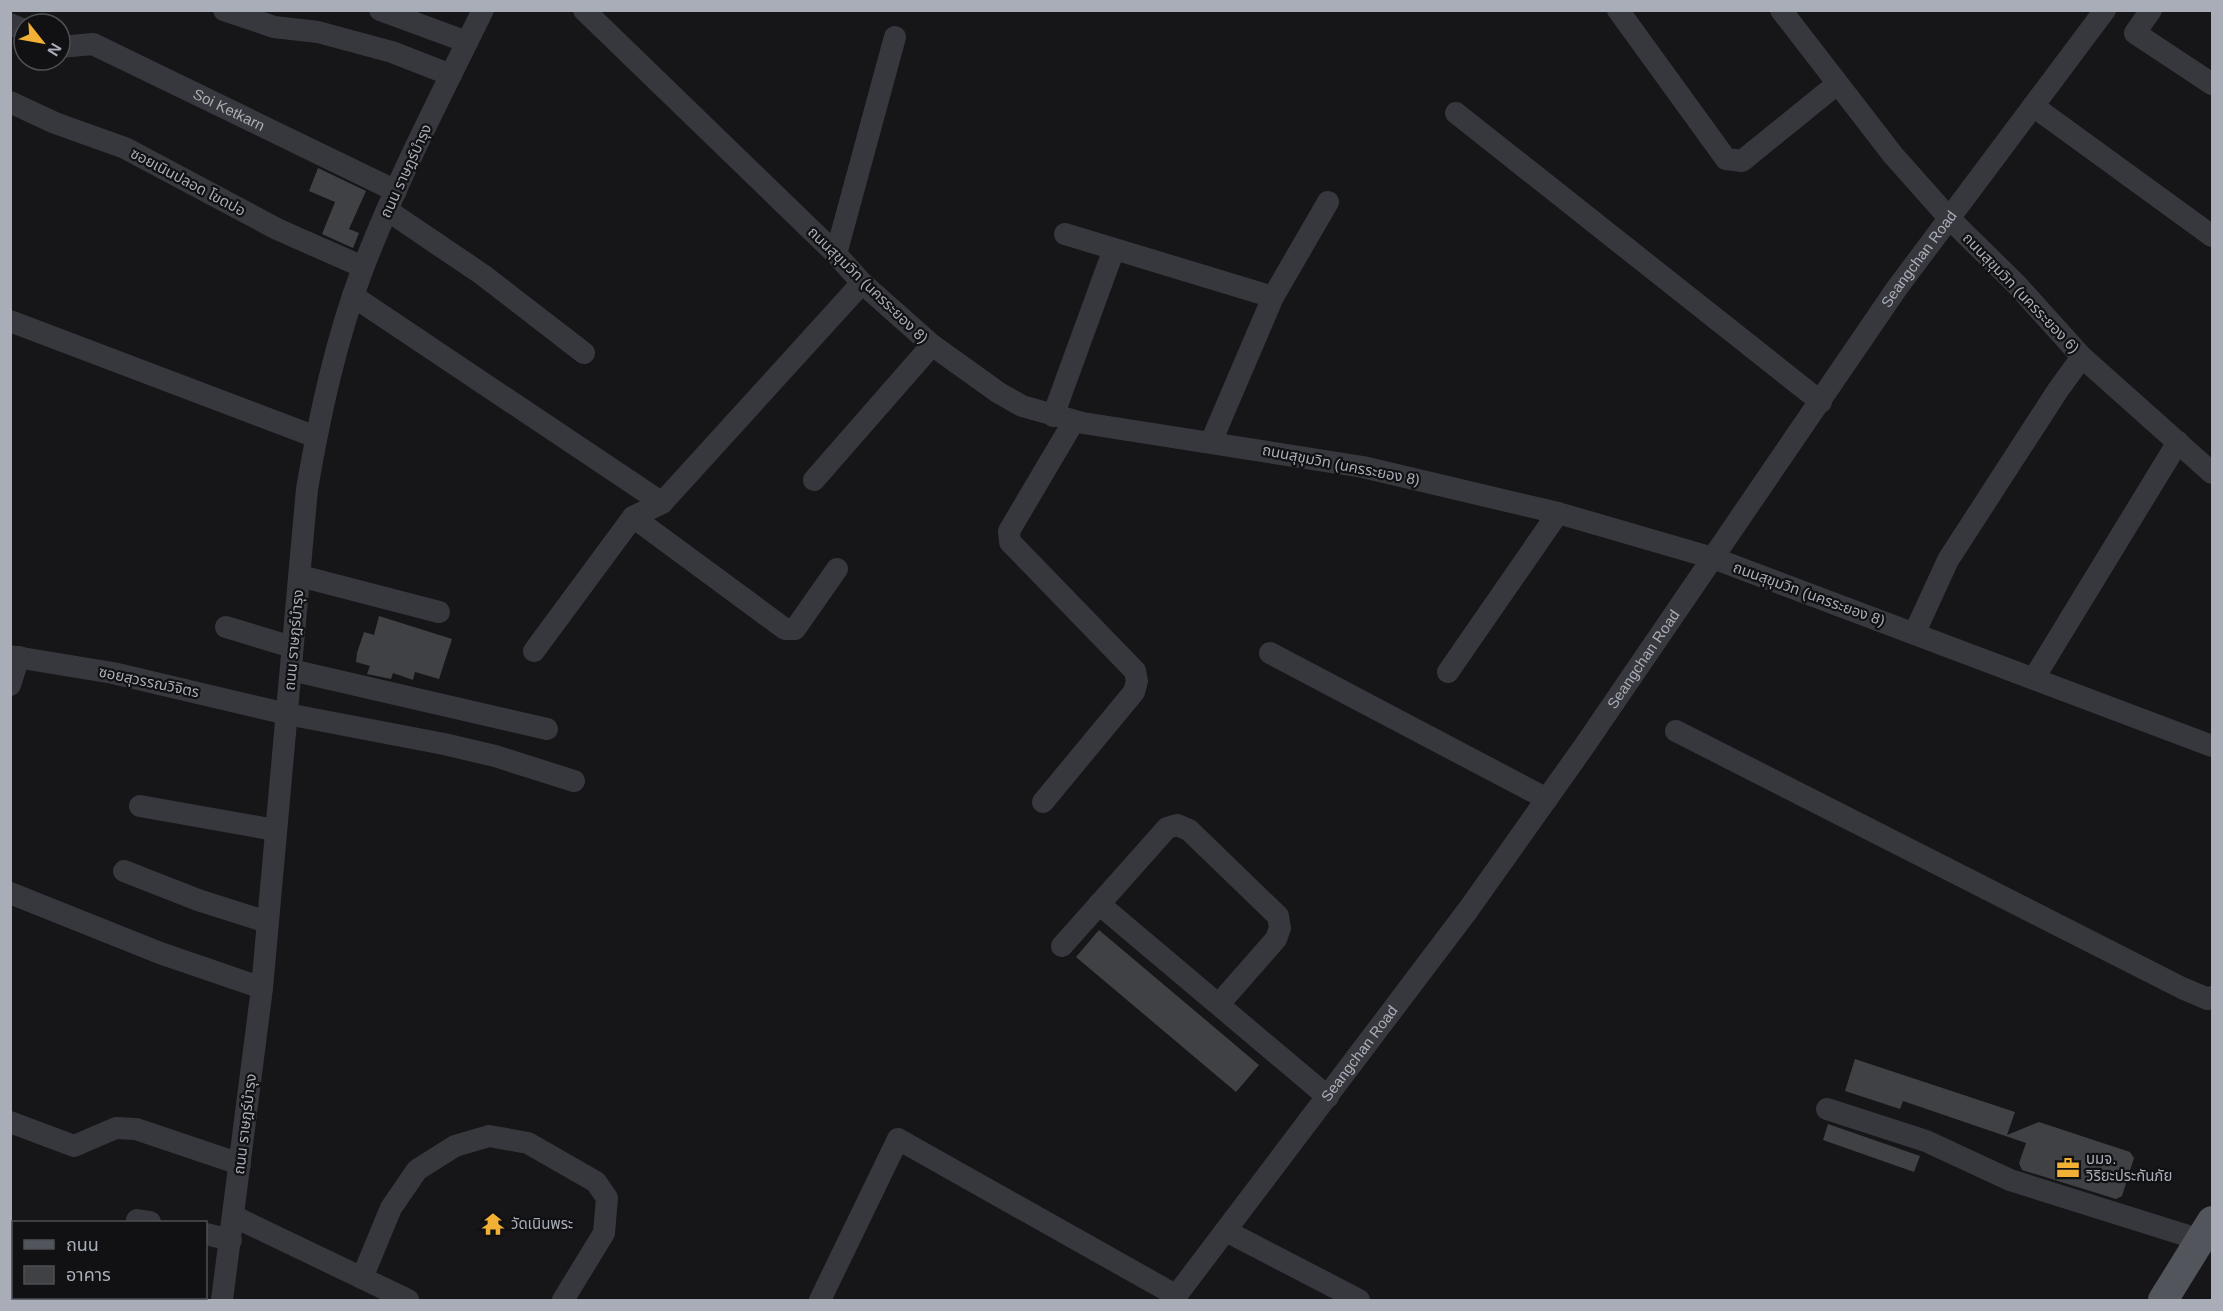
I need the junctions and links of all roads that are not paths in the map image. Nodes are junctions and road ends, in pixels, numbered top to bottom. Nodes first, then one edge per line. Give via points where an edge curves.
1 (224, 10) edge
2 (380, 10) edge
3 (483, 10) edge
4 (584, 10) edge
5 (1618, 10) edge
6 (1781, 10) edge
7 (2105, 10) edge
8 (2151, 10) edge
9 (895, 37) dead end
10 (467, 42) junction
11 (72, 46) edge
12 (451, 75) junction
13 (1837, 84) junction
14 (2212, 84) edge
15 (10, 102) edge
16 (2034, 106) junction
17 (1456, 114) dead end
18 (392, 201) junction
19 (1328, 202) dead end
20 (1949, 218) junction
21 (1065, 234) dead end
22 (2212, 236) edge
23 (1113, 249) junction
24 (836, 254) junction
25 (363, 267) junction
26 (862, 283) junction
27 (353, 296) junction
28 (1273, 297) junction
29 (10, 321) edge
30 (932, 345) junction
31 (584, 353) dead end
32 (2082, 357) junction
33 (1821, 402) junction
34 (1063, 418) junction
35 (316, 437) junction
36 (1210, 442) junction
37 (2178, 442) junction
38 (2212, 473) edge
39 (814, 480) dead end
40 (662, 503) junction
41 (1558, 513) junction
42 (633, 518) junction
43 (1713, 558) junction
44 (837, 569) dead end
45 (300, 576) junction
46 (439, 612) dead end
47 (226, 627) dead end
48 (1915, 632) junction
49 (292, 647) junction
50 (534, 651) dead end
51 (1270, 653) dead end
52 (15, 657) edge
53 (291, 670) junction
54 (1448, 672) dead end
55 (2034, 678) junction
56 (10, 685) edge
57 (287, 714) junction
58 (547, 729) dead end
59 (1676, 731) dead end
60 (2212, 746) edge
61 (574, 781) dead end
62 (1547, 799) junction
63 (1043, 802) dead end
64 (141, 806) dead end
65 (275, 830) junction
66 (124, 871) dead end
67 (10, 893) edge
68 (1099, 904) junction
69 (267, 922) junction
70 (1062, 946) dead end
71 (262, 988) junction
72 (2212, 997) edge
73 (1219, 1004) junction
74 (1328, 1097) junction
75 (1827, 1109) dead end
76 (10, 1122) edge
77 (240, 1164) junction
78 (235, 1216) junction
79 (2207, 1230) edge
80 (1226, 1231) junction
81 (207, 1234) edge
82 (231, 1240) junction
83 (362, 1278) junction
84 (1175, 1298) edge
85 (222, 1300) edge
86 (408, 1300) edge
87 (563, 1300) edge
88 (820, 1300) edge
89 (1359, 1300) edge
90 (2163, 1300) edge

1 - 12 street via 274,27 318,32 382,50
2 - 10 street
3 - 10 street, ถนน ราษฎร์บำรุง
4 - 24 street, ถนนสุขุมวิท (นครระยอง 8)
5 - 13 street via 1726,159 1734,162 1742,160
6 - 13 street, ถนนสุขุมวิท (นครระยอง 6)
7 - 16 street, Seangchan Road
8 - 14 street via 2135,33
9 - 24 street
10 - 12 street, ถนน ราษฎร์บำรุง
11 - 18 street, Soi Ketkarn via 93,44
12 - 18 street, ถนน ราษฎร์บำรุง
13 - 20 street, ถนนสุขุมวิท (นครระยอง 6)
15 - 25 street, ซอยเนินปลอด โขดปอ via 125,148 277,229
16 - 20 street, Seangchan Road
16 - 22 street
17 - 33 street
18 - 25 street, ถนน ราษฎร์บำรุง
18 - 31 street, Soi Ketkarn
19 - 28 street
20 - 32 street, ถนนสุขุมวิท (นครระยอง 6)
20 - 33 street, Seangchan Road
21 - 23 street
23 - 28 street
23 - 34 street
24 - 26 street, ถนนสุขุมวิท (นครระยอง 8)
25 - 27 street, ถนน ราษฎร์บำรุง
26 - 30 street, ถนนสุขุมวิท (นครระยอง 8)
26 - 40 street
27 - 35 street, ถนน ราษฎร์บำรุง
27 - 40 street
28 - 36 street
29 - 35 street
30 - 34 street, ถนนสุขุมวิท (นครระยอง 8) via 999,393 1023,406
30 - 39 street
32 - 37 street, ถนนสุขุมวิท (นครระยอง 6)
32 - 48 street via 1948,560
33 - 43 street, Seangchan Road
34 - 36 street, ถนนสุขุมวิท (นครระยอง 8)
34 - 63 street via 1009,531 1010,542 1135,671 1137,681 1134,692
35 - 45 street, ถนน ราษฎร์บำรุง
36 - 41 street, ถนนสุขุมวิท (นครระยอง 8) via 1364,467
37 - 38 street, ถนนสุขุมวิท (นครระยอง 6)
37 - 55 street
40 - 42 street
41 - 43 street, ถนนสุขุมวิท (นครระยอง 8)
41 - 54 street
42 - 44 street via 785,629 795,629
42 - 50 street
43 - 48 street, ถนนสุขุมวิท (นครระยอง 8)
43 - 62 street, Seangchan Road
45 - 46 street
45 - 49 street, ถนน ราษฎร์บำรุง
47 - 49 street
48 - 55 street, ถนนสุขุมวิท (นครระยอง 8)
49 - 53 street, ถนน ราษฎร์บำรุง
51 - 62 street
52 - 56 street
52 - 57 street, ซอยสุวรรณวิจิตร via 112,673
53 - 57 street, ถนน ราษฎร์บำรุง
53 - 58 street
55 - 60 street, ถนนสุขุมวิท (นครระยอง 8)
57 - 61 street, ซอยสุวรรณวิจิตร via 444,744
57 - 65 street, ถนน ราษฎร์บำรุง
59 - 72 street via 2182,988 2208,999
62 - 74 street, Seangchan Road
64 - 65 street
65 - 69 street, ถนน ราษฎร์บำรุง
66 - 69 street
67 - 71 street
68 - 70 street
68 - 73 street
68 - 73 street via 1167,828 1177,825 1189,830 1278,915 1280,928 1276,939
69 - 71 street, ถนน ราษฎร์บำรุง
71 - 77 street, ถนน ราษฎร์บำรุง
73 - 74 street
74 - 80 street, Seangchan Road
75 - 79 street via 1926,1141 2010,1180
76 - 77 street via 74,1146 116,1128 136,1129
77 - 78 street, ถนน ราษฎร์บำรุง
78 - 82 street, ถนน ราษฎร์บำรุง
78 - 83 street
79 - 90 main road
80 - 84 street, Seangchan Road
80 - 89 street
81 - 82 street
82 - 85 street, ถนน ราษฎร์บำรุง
83 - 86 street
83 - 87 street via 391,1208 417,1170 455,1146 489,1136 528,1143 596,1182 607,1198 604,1233
84 - 88 street via 898,1139

